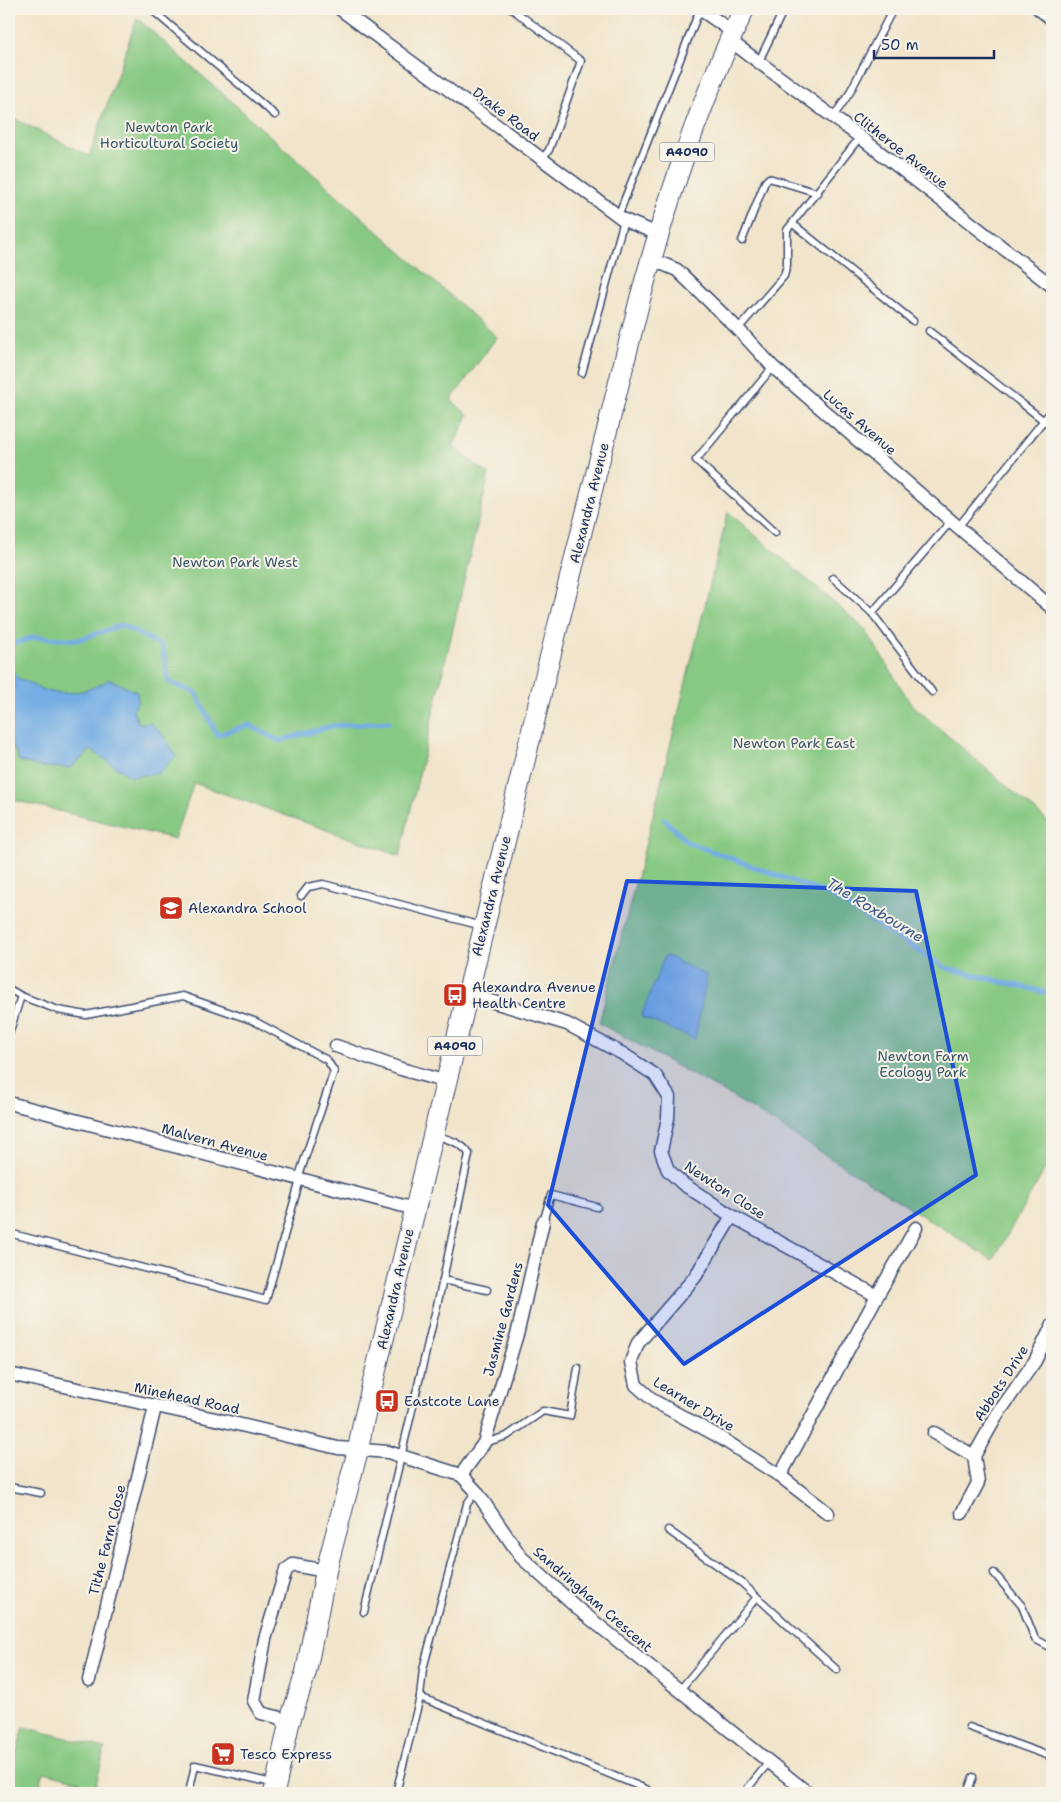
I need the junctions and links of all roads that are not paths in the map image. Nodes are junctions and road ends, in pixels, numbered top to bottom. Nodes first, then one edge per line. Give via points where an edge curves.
1 (153, 9) edge
2 (340, 9) edge
3 (512, 9) edge
4 (700, 9) edge
5 (744, 9) edge
6 (784, 9) edge
7 (893, 9) edge
8 (1039, 9) edge
9 (1052, 20) edge
10 (731, 36) junction
11 (759, 61) junction
12 (275, 116) dead end
13 (832, 117) junction
14 (860, 137) junction
15 (542, 159) junction
16 (818, 193) junction
17 (621, 218) junction
18 (792, 224) junction
19 (658, 234) junction
20 (742, 241) dead end
21 (651, 259) junction
22 (1052, 286) edge
23 (913, 321) dead end
24 (738, 329) junction
25 (929, 330) dead end
26 (773, 367) junction
27 (582, 373) dead end
28 (1052, 410) edge
29 (1044, 420) junction
30 (1052, 427) edge
31 (954, 524) junction
32 (775, 533) dead end
33 (833, 578) dead end
34 (1052, 608) edge
35 (872, 613) junction
36 (932, 692) dead end
37 (301, 896) dead end
38 (483, 926) junction
39 (9, 989) edge
40 (467, 994) junction
41 (21, 996) junction
42 (9, 1034) edge
43 (336, 1046) dead end
44 (447, 1082) junction
45 (9, 1103) edge
46 (434, 1134) junction
47 (299, 1180) junction
48 (597, 1207) dead end
49 (415, 1209) junction
50 (732, 1216) junction
51 (543, 1222) joint
52 (916, 1228) dead end
53 (9, 1233) edge
54 (443, 1280) junction
55 (487, 1290) dead end
56 (877, 1296) junction
57 (1052, 1326) edge
58 (578, 1368) dead end
59 (9, 1374) edge
60 (155, 1407) junction
61 (934, 1433) dead end
62 (484, 1443) junction
63 (358, 1450) junction
64 (401, 1456) junction
65 (974, 1456) junction
66 (462, 1475) junction
67 (780, 1476) junction
68 (9, 1487) edge
69 (476, 1491) junction
70 (41, 1493) dead end
71 (828, 1513) dead end
72 (962, 1513) dead end
73 (668, 1530) dead end
74 (326, 1571) junction
75 (994, 1573) dead end
76 (756, 1598) junction
77 (364, 1612) dead end
78 (1052, 1648) edge
79 (838, 1670) dead end
80 (89, 1680) dead end
81 (679, 1691) junction
82 (420, 1697) junction
83 (289, 1724) junction
84 (969, 1727) dead end
85 (1052, 1757) edge
86 (769, 1762) junction
87 (973, 1777) dead end
88 (275, 1789) edge
89 (189, 1793) edge
90 (396, 1793) edge
91 (650, 1793) edge
92 (744, 1793) edge
93 (808, 1793) edge
94 (968, 1793) edge

1 - 12 lane
2 - 15 street, Drake Road
3 - 15 lane via 581,61 549,150
4 - 10 street, Clitheroe Avenue
4 - 17 lane
5 - 10 main road, Alexandra Avenue / A4090
6 - 11 lane
7 - 13 lane via 849,94
8 - 9 street
10 - 11 street, Clitheroe Avenue
10 - 19 main road, Alexandra Avenue / A4090 via 703,102
11 - 13 street, Clitheroe Avenue
13 - 14 street, Clitheroe Avenue
14 - 16 lane
14 - 22 street, Clitheroe Avenue
15 - 17 street, Drake Road
16 - 18 lane
16 - 20 lane via 770,178 764,182
17 - 19 street, Drake Road
17 - 27 lane
18 - 23 lane
18 - 24 lane via 787,230 784,276
19 - 21 main road, Alexandra Avenue / A4090
21 - 24 street, Lucas Avenue via 677,270
21 - 38 main road, Alexandra Avenue / A4090
24 - 26 street, Lucas Avenue
25 - 29 lane
26 - 31 street, Lucas Avenue
26 - 32 lane via 696,460
28 - 29 lane
29 - 30 lane
29 - 31 lane
31 - 34 street, Lucas Avenue
31 - 35 lane
33 - 35 lane
35 - 36 lane
37 - 38 lane via 308,887 323,884
38 - 40 main road, Alexandra Avenue / A4090
39 - 41 lane
40 - 44 main road, Alexandra Avenue / A4090
40 - 50 street, Newton Close via 567,1024 655,1075 669,1097 662,1151 668,1170 683,1184
41 - 42 lane
41 - 47 lane via 58,1010 86,1014 183,996 254,1021 327,1060 334,1071
43 - 44 street
44 - 46 main road, Alexandra Avenue / A4090
45 - 47 street, Malvern Avenue
46 - 49 main road, Alexandra Avenue / A4090
46 - 54 lane via 461,1145 470,1154
47 - 49 street, Malvern Avenue
47 - 53 lane via 266,1300
48 - 51 lane via 551,1195
49 - 63 main road, Alexandra Avenue / A4090
50 - 56 street, Newton Close
50 - 67 street, Learner Drive via 695,1277 638,1343 631,1362 636,1385 654,1401
51 - 62 street, Jasmine Gardens via 518,1331
52 - 56 street
54 - 55 lane
54 - 64 lane
56 - 67 street
57 - 65 street, Abbots Drive via 1035,1361
58 - 62 lane via 570,1416 543,1411 507,1436
59 - 60 street, Minehead Road
60 - 63 street, Minehead Road
60 - 80 street, Tithe Farm Close
61 - 65 street
62 - 66 street, Jasmine Gardens
63 - 64 street
63 - 74 main road, Alexandra Avenue / A4090
64 - 66 street
64 - 77 lane
65 - 72 street via 978,1483
66 - 69 street, Sandringham Crescent
67 - 71 street, Learner Drive
68 - 70 lane
69 - 81 street, Sandringham Crescent via 521,1557 577,1608
69 - 82 lane via 467,1504 422,1669
73 - 76 lane via 742,1583
74 - 83 main road, Alexandra Avenue / A4090 via 306,1672
74 - 83 street via 293,1566 286,1570 265,1639 254,1701 261,1713
75 - 78 lane via 1022,1606 1035,1639
76 - 79 lane
76 - 81 lane
81 - 86 street, Sandringham Crescent
82 - 90 lane
82 - 91 lane
83 - 88 main road, Alexandra Avenue / A4090
84 - 85 lane
86 - 92 lane
86 - 93 street, Sandringham Crescent
87 - 94 lane
88 - 89 lane via 195,1765

